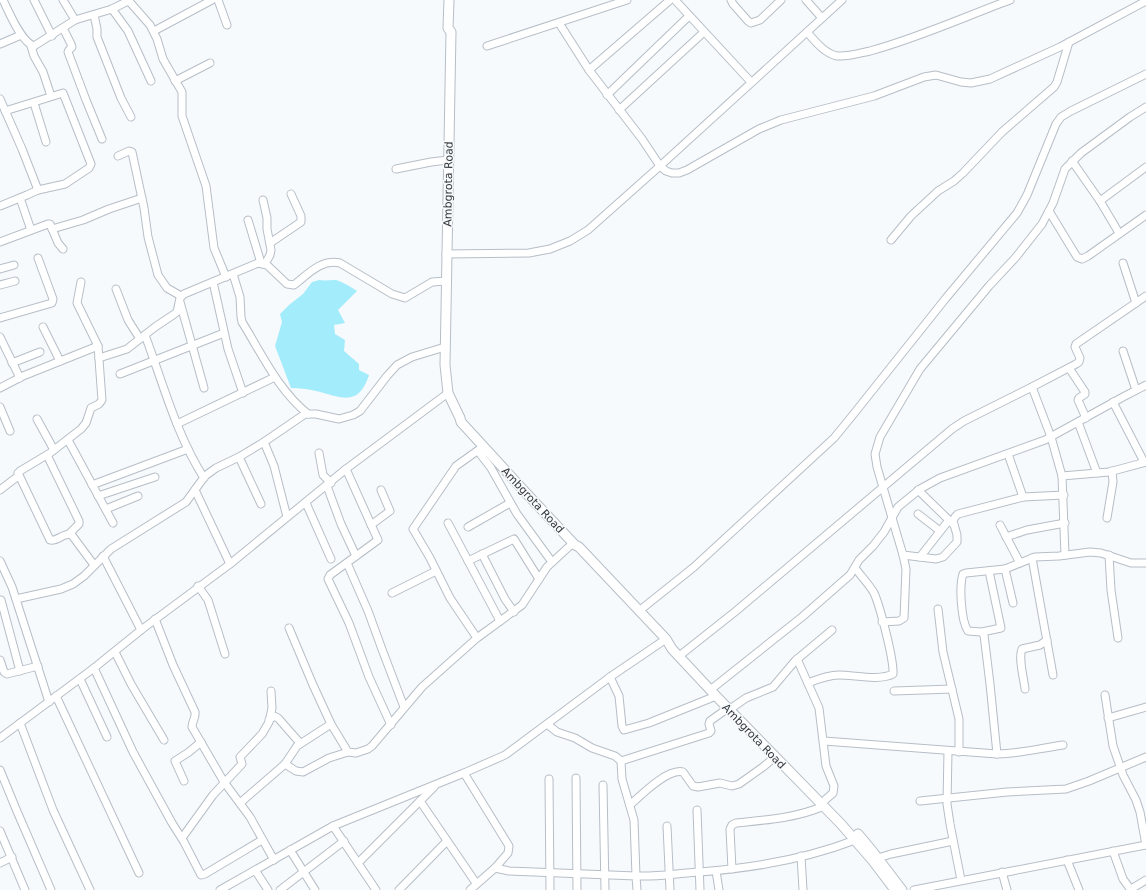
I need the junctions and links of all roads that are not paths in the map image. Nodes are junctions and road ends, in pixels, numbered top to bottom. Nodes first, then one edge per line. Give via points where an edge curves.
1 (3, 0) edge
2 (34, 0) edge
3 (63, 0) edge
4 (212, 0) edge
5 (218, 0) edge
6 (449, 0) edge
7 (454, 0) edge
8 (627, 0) edge
9 (670, 0) edge
10 (675, 0) edge
11 (731, 0) edge
12 (781, 0) edge
13 (806, 0) edge
14 (842, 0) edge
15 (1010, 0) edge
16 (128, 1) edge
17 (1146, 1) edge
18 (112, 9) junction
19 (94, 15) junction
20 (690, 16) junction
21 (822, 18) junction
22 (75, 20) junction
23 (559, 23) junction
24 (227, 25) dead end
25 (63, 28) junction
26 (154, 31) junction
27 (451, 32) junction
28 (704, 32) junction
29 (807, 32) junction
30 (21, 35) junction
31 (52, 36) junction
32 (1069, 42) junction
33 (0, 44) edge
34 (31, 46) junction
35 (487, 46) dead end
36 (210, 63) dead end
37 (589, 70) junction
38 (1146, 74) edge
39 (151, 81) dead end
40 (175, 81) junction
41 (751, 82) junction
42 (608, 95) junction
43 (51, 96) junction
44 (0, 100) edge
45 (34, 103) junction
46 (1146, 107) edge
47 (619, 110) junction
48 (6, 111) junction
49 (131, 117) dead end
50 (102, 139) dead end
51 (46, 142) dead end
52 (118, 156) dead end
53 (448, 160) junction
54 (1072, 161) junction
55 (660, 166) junction
56 (1146, 167) edge
57 (396, 169) dead end
58 (38, 190) junction
59 (291, 194) dead end
60 (20, 198) junction
61 (142, 198) junction
62 (263, 200) dead end
63 (1100, 201) junction
64 (0, 206) edge
65 (1049, 211) junction
66 (1146, 214) edge
67 (248, 220) dead end
68 (31, 230) junction
69 (52, 230) junction
70 (1120, 233) junction
71 (892, 240) dead end
72 (0, 242) edge
73 (270, 243) junction
74 (63, 249) dead end
75 (446, 254) junction
76 (38, 258) dead end
77 (1123, 263) dead end
78 (263, 264) junction
79 (14, 265) dead end
80 (0, 269) edge
81 (233, 274) junction
82 (226, 277) junction
83 (15, 281) dead end
84 (446, 281) junction
85 (81, 282) dead end
86 (213, 282) junction
87 (0, 285) edge
88 (116, 289) dead end
89 (1146, 296) edge
90 (180, 298) junction
91 (1136, 303) junction
92 (0, 318) edge
93 (43, 327) dead end
94 (224, 333) junction
95 (0, 337) edge
96 (142, 337) junction
97 (192, 345) junction
98 (98, 346) junction
99 (445, 347) junction
100 (1123, 351) dead end
101 (40, 352) dead end
102 (99, 358) junction
103 (60, 361) junction
104 (154, 361) junction
105 (12, 363) junction
106 (1070, 368) junction
107 (120, 374) dead end
108 (275, 377) junction
109 (20, 378) junction
110 (1146, 385) edge
111 (0, 388) edge
112 (204, 388) dead end
113 (1032, 388) junction
114 (1136, 390) junction
115 (243, 393) junction
116 (448, 393) junction
117 (1113, 402) junction
118 (0, 407) edge
119 (308, 414) junction
120 (460, 418) junction
121 (1086, 418) junction
122 (37, 419) dead end
123 (1078, 422) junction
124 (177, 424) junction
125 (10, 431) dead end
126 (1051, 437) junction
127 (68, 440) junction
128 (264, 442) junction
129 (188, 449) junction
130 (481, 449) junction
131 (54, 450) junction
132 (319, 453) dead end
133 (1008, 454) junction
134 (47, 455) junction
135 (239, 457) junction
136 (1145, 462) edge
137 (346, 469) junction
138 (1112, 471) junction
139 (18, 473) junction
140 (1097, 473) junction
141 (1062, 476) junction
142 (155, 477) dead end
143 (204, 478) junction
144 (329, 484) junction
145 (92, 485) junction
146 (882, 488) junction
147 (0, 490) edge
148 (195, 490) junction
149 (381, 490) dead end
150 (918, 490) junction
151 (1064, 495) junction
152 (98, 496) junction
153 (138, 496) dead end
154 (1023, 496) junction
155 (510, 502) junction
156 (306, 503) junction
157 (261, 504) dead end
158 (106, 509) junction
159 (918, 514) dead end
160 (287, 517) junction
161 (892, 518) junction
162 (1107, 518) dead end
163 (951, 522) junction
164 (114, 523) dead end
165 (448, 523) dead end
166 (1065, 523) junction
167 (371, 525) junction
168 (1000, 525) dead end
169 (468, 527) dead end
170 (940, 531) junction
171 (69, 534) junction
172 (1006, 537) junction
173 (575, 544) junction
174 (482, 554) junction
175 (903, 555) junction
176 (1066, 555) junction
177 (1109, 555) junction
178 (103, 556) junction
179 (356, 556) junction
180 (920, 557) junction
181 (1032, 558) junction
182 (331, 559) dead end
183 (0, 561) edge
184 (468, 561) junction
185 (552, 562) junction
186 (347, 563) junction
187 (1020, 563) junction
188 (230, 564) junction
189 (1146, 564) edge
190 (94, 565) junction
191 (855, 568) junction
192 (1005, 569) junction
193 (436, 571) junction
194 (989, 571) junction
195 (540, 579) junction
196 (198, 586) junction
197 (392, 593) dead end
198 (16, 599) junction
199 (1, 600) dead end
200 (1013, 603) dead end
201 (938, 610) dead end
202 (639, 611) junction
203 (514, 612) junction
204 (156, 619) junction
205 (500, 621) junction
206 (882, 622) junction
207 (288, 628) dead end
208 (141, 630) junction
209 (832, 630) dead end
210 (982, 632) junction
211 (477, 638) junction
212 (1118, 638) dead end
213 (1047, 640) junction
214 (667, 641) junction
215 (115, 652) junction
216 (683, 653) junction
217 (225, 654) dead end
218 (797, 659) junction
219 (0, 660) edge
220 (38, 666) junction
221 (94, 668) junction
222 (20, 671) junction
223 (1053, 675) dead end
224 (610, 677) junction
225 (80, 679) junction
226 (808, 683) junction
227 (952, 689) junction
228 (1025, 689) dead end
229 (271, 691) dead end
230 (715, 691) junction
231 (894, 691) dead end
232 (1105, 695) dead end
233 (56, 696) junction
234 (49, 702) junction
235 (404, 707) junction
236 (1146, 707) edge
237 (730, 708) junction
238 (1108, 718) junction
239 (269, 720) junction
240 (20, 723) junction
241 (331, 724) junction
242 (547, 724) junction
243 (391, 725) junction
244 (107, 737) dead end
245 (0, 738) edge
246 (164, 740) dead end
247 (824, 741) junction
248 (201, 742) junction
249 (300, 743) junction
250 (1063, 745) dead end
251 (948, 751) junction
252 (348, 752) junction
253 (959, 752) junction
254 (997, 754) junction
255 (1146, 756) edge
256 (775, 757) junction
257 (621, 761) junction
258 (285, 764) junction
259 (1120, 769) junction
260 (0, 770) edge
261 (464, 773) junction
262 (576, 778) dead end
263 (549, 779) dead end
264 (184, 781) dead end
265 (224, 782) junction
266 (437, 784) junction
267 (603, 785) dead end
268 (947, 798) junction
269 (420, 801) junction
270 (920, 801) dead end
271 (240, 803) junction
272 (824, 803) junction
273 (630, 805) junction
274 (697, 810) dead end
275 (333, 826) junction
276 (667, 826) dead end
277 (0, 831) edge
278 (182, 838) junction
279 (855, 840) junction
280 (344, 841) junction
281 (447, 841) junction
282 (953, 841) junction
283 (265, 844) junction
284 (1146, 845) edge
285 (290, 850) junction
286 (1113, 851) junction
287 (801, 856) junction
288 (12, 857) junction
289 (878, 858) junction
290 (274, 860) junction
291 (1067, 860) junction
292 (0, 863) edge
293 (358, 863) junction
294 (495, 868) junction
295 (732, 869) junction
296 (255, 870) junction
297 (716, 871) junction
298 (139, 872) dead end
299 (304, 872) junction
300 (700, 872) junction
301 (1002, 872) junction
302 (551, 873) junction
303 (577, 874) junction
304 (604, 875) junction
305 (670, 875) junction
306 (636, 876) junction
307 (961, 880) junction
308 (1146, 880) edge
309 (474, 887) edge
310 (26, 890) edge
311 (51, 890) edge
312 (90, 890) edge
313 (220, 890) edge
314 (268, 890) edge
315 (280, 890) edge
316 (315, 890) edge
317 (376, 890) edge
318 (399, 890) edge
319 (550, 890) edge
320 (577, 890) edge
321 (605, 890) edge
322 (637, 890) edge
323 (670, 890) edge
324 (700, 890) edge
325 (719, 890) edge
326 (803, 890) edge
327 (895, 890) edge
328 (902, 890) edge
329 (914, 890) edge
330 (1008, 890) edge
331 (1079, 890) edge
332 (1131, 890) edge

1 - 30 street
2 - 31 street
3 - 22 street
4 - 26 street
5 - 24 street
6 - 27 main road, Ambgrota Road via 448,28
7 - 27 main road
8 - 23 street
9 - 37 street
10 - 20 street
11 - 12 street via 752,23 760,20
13 - 21 street
14 - 21 street
15 - 29 street via 911,38 846,56 828,53
16 - 18 street
16 - 26 street via 144,16
17 - 32 street
18 - 19 street
18 - 39 street via 128,31
19 - 22 street
19 - 49 street via 97,37
20 - 28 street
20 - 42 street
21 - 29 street
22 - 25 street
23 - 35 street
23 - 37 street
25 - 31 street
25 - 50 street via 72,44 68,51
26 - 40 street via 163,60
27 - 53 main road, Ambgrota Road
28 - 41 street
28 - 47 street
29 - 41 street
30 - 33 street
30 - 34 street
31 - 34 street
32 - 55 street via 990,79 971,83 936,75 924,77 874,96 781,120 759,129 679,173 666,171
32 - 71 street via 1054,87 1002,132 963,173 938,191 911,216
34 - 43 street
36 - 40 street
37 - 42 street
38 - 202 street via 1061,117 1017,213 917,333 848,422 834,438 694,567
40 - 82 street via 182,92 182,116 208,194 214,248
41 - 55 street
42 - 47 street
43 - 45 street
43 - 58 street via 64,94 90,166 65,184
44 - 48 street
45 - 48 street
45 - 51 street
46 - 54 street
47 - 55 street
48 - 58 street
52 - 61 street via 132,152
53 - 57 street
53 - 75 main road, Ambgrota Road
54 - 63 street
54 - 65 street via 1063,173
55 - 75 street via 588,230 570,241 529,254
56 - 63 street
58 - 60 street
59 - 73 street via 302,220
60 - 64 street
60 - 68 street
61 - 69 street
61 - 90 street via 148,237 158,275 162,283
62 - 73 street
63 - 70 street
65 - 70 street via 1079,258 1088,256
65 - 146 street via 1016,257 920,369 901,400 876,448
66 - 70 street
67 - 78 street
68 - 69 street via 48,224
68 - 72 street
69 - 74 street
73 - 78 street via 271,253
75 - 84 main road, Ambgrota Road
76 - 92 street via 53,299 52,303
77 - 91 street
78 - 81 street
78 - 84 street via 294,285 323,264 340,263 392,294 405,298 432,282
79 - 80 street
81 - 82 street
81 - 108 street via 240,297 242,322
82 - 86 street
83 - 87 street
84 - 99 main road, Ambgrota Road
85 - 98 street via 77,303
86 - 90 street
86 - 94 street
88 - 96 street via 128,320
89 - 91 street
90 - 96 street via 177,312
90 - 97 street
91 - 106 street via 1076,344 1080,360
93 - 103 street
94 - 97 street
94 - 115 street
95 - 105 street
96 - 102 street via 127,349
96 - 104 street
97 - 104 street
97 - 112 street
98 - 102 street
98 - 103 street
99 - 116 main road, Ambgrota Road
99 - 119 street via 412,357 397,365 360,411 353,416 339,419
100 - 114 street
101 - 105 street
102 - 127 street via 102,400 93,407 84,426
103 - 109 street
104 - 107 street
104 - 124 street
105 - 109 street
106 - 113 street
106 - 121 street via 1085,392 1078,400
108 - 115 street
108 - 119 street via 290,397
109 - 111 street
110 - 114 street
113 - 126 street
113 - 146 street via 964,421
114 - 117 street
115 - 124 street
116 - 120 main road, Ambgrota Road
116 - 137 street
117 - 121 street
117 - 136 street
118 - 125 street
119 - 128 street via 302,415
120 - 130 main road, Ambgrota Road
120 - 173 main road via 486,441 568,532 577,543
121 - 123 street
122 - 131 street
123 - 126 street
123 - 140 street
124 - 129 street
126 - 133 street
126 - 141 street
127 - 131 street
127 - 145 street
128 - 135 street
128 - 160 street via 274,466
129 - 143 street
129 - 145 street
130 - 155 street
130 - 173 main road, Ambgrota Road
130 - 193 street via 456,466 413,528
131 - 134 street
132 - 144 street via 323,474
133 - 150 street via 936,480
133 - 154 street
134 - 139 street
134 - 171 street via 79,521
135 - 143 street via 216,468
135 - 157 street
136 - 138 street
137 - 144 street
137 - 167 street
138 - 140 street
138 - 162 street via 1113,482
139 - 147 street via 17,477
139 - 171 street via 50,540
140 - 141 street
141 - 151 street
142 - 152 street
143 - 148 street
144 - 156 street
144 - 179 street via 341,524
145 - 152 street
146 - 161 street
146 - 216 street
148 - 178 street via 186,502
148 - 188 street
149 - 167 street via 390,511
150 - 161 street via 898,508
150 - 163 street
151 - 154 street
151 - 166 street
152 - 158 street
153 - 158 street
154 - 163 street via 958,514
155 - 169 street
155 - 185 street
156 - 160 street
156 - 182 street
158 - 164 street
159 - 170 street
160 - 188 street
161 - 175 street
161 - 191 street
163 - 170 street
163 - 180 street via 957,535 957,542 943,557
165 - 184 street
166 - 172 street
166 - 176 street
167 - 179 street via 378,540
168 - 172 street
170 - 180 street
171 - 190 street
172 - 187 street
173 - 185 street
173 - 202 main road, Ambgrota Road
174 - 184 street
174 - 195 street via 514,538
174 - 203 street
175 - 180 street
175 - 206 street via 906,576 904,618 899,621
176 - 177 street via 1095,552
176 - 181 street
177 - 189 street via 1131,563
177 - 212 street
178 - 190 street
178 - 208 street
179 - 186 street
181 - 187 street
181 - 213 street
183 - 198 street
184 - 205 street
185 - 195 street
186 - 235 street
186 - 243 street via 330,574 328,579
187 - 192 street
188 - 196 street
190 - 198 street via 67,587
191 - 206 street via 873,592
191 - 230 street
192 - 194 street
192 - 200 street
193 - 197 street
193 - 211 street
194 - 210 street via 1001,628
194 - 210 street via 964,573 962,577 962,607 966,627 969,632
195 - 203 street via 526,601
196 - 204 street
196 - 217 street via 208,600
198 - 220 street
199 - 222 street
201 - 227 street via 941,639
202 - 214 main road, Ambgrota Road
203 - 205 street
204 - 208 street
204 - 248 street via 194,712 192,725
205 - 211 street
206 - 226 street via 893,674 868,677 834,676
207 - 241 street
208 - 215 street
209 - 218 street
210 - 254 street
211 - 235 street via 422,687
213 - 223 street
213 - 228 street via 1021,651
214 - 216 main road
214 - 224 street
214 - 230 main road, Ambgrota Road
215 - 221 street
215 - 246 street
216 - 230 main road
218 - 226 street
218 - 237 street via 773,687
219 - 222 street via 5,674
220 - 222 street
220 - 234 street
221 - 225 street
221 - 278 street via 133,752
224 - 230 street via 619,696 624,730 648,723
224 - 242 street
225 - 233 street
225 - 244 street
226 - 247 street via 819,708
227 - 231 street
227 - 253 street via 960,727
229 - 239 street via 272,708
230 - 237 main road, Ambgrota Road
232 - 238 street
233 - 234 street
233 - 298 street
234 - 240 street
235 - 243 street
236 - 238 street
237 - 256 main road, Ambgrota Road
237 - 257 street via 710,721 709,733
237 - 272 main road
238 - 259 street
239 - 249 street via 274,716 278,718
239 - 265 street via 262,734 240,757 242,764
240 - 245 street
240 - 312 street via 53,810
241 - 249 street
241 - 252 street
242 - 257 street via 557,732 615,756
242 - 261 street via 505,755
243 - 252 street via 368,749 356,753
247 - 251 street
247 - 272 street via 826,766 835,788
248 - 264 street via 175,761
248 - 265 street
249 - 258 street
250 - 254 street
251 - 253 street
251 - 268 street
252 - 258 street via 329,758 303,772
253 - 254 street
255 - 259 street
256 - 272 main road, Ambgrota Road
256 - 273 street via 750,778 734,786 720,783 693,786 683,772 674,772 651,786
257 - 273 street via 622,778
258 - 271 street
259 - 268 street via 1066,789
259 - 284 street via 1136,800
260 - 311 street
261 - 266 street
261 - 294 street via 509,846 508,853
262 - 303 street
263 - 302 street
265 - 271 street
265 - 278 street
266 - 269 street
266 - 275 street
267 - 304 street
268 - 270 street
268 - 282 street
269 - 281 street
269 - 293 street
271 - 283 street
272 - 279 main road, Ambgrota Road
272 - 289 main road
272 - 295 street via 806,813 732,825
273 - 306 street via 634,820
274 - 300 street
275 - 280 street
275 - 285 street
276 - 305 street
277 - 288 street
278 - 283 street via 202,875
279 - 287 street
279 - 327 main road, Ambgrota Road
280 - 293 street
280 - 299 street
281 - 309 street
281 - 318 street
282 - 289 street
282 - 307 street
283 - 290 street
284 - 286 street
285 - 290 street
285 - 299 street
286 - 291 street
286 - 332 street via 1123,878
287 - 295 street
287 - 326 street
288 - 292 street
288 - 310 street
289 - 328 main road
290 - 296 street
291 - 301 street
291 - 331 street
293 - 317 street
294 - 302 street via 505,871
294 - 309 street
295 - 297 street
296 - 313 street
296 - 314 street
297 - 300 street
297 - 325 street
299 - 315 street
299 - 316 street
300 - 305 street
300 - 324 street
301 - 307 street
301 - 330 street
302 - 303 street
302 - 319 street
303 - 304 street
303 - 320 street
304 - 306 street
304 - 321 street
305 - 306 street
305 - 323 street
306 - 322 street
307 - 329 street
308 - 332 street

